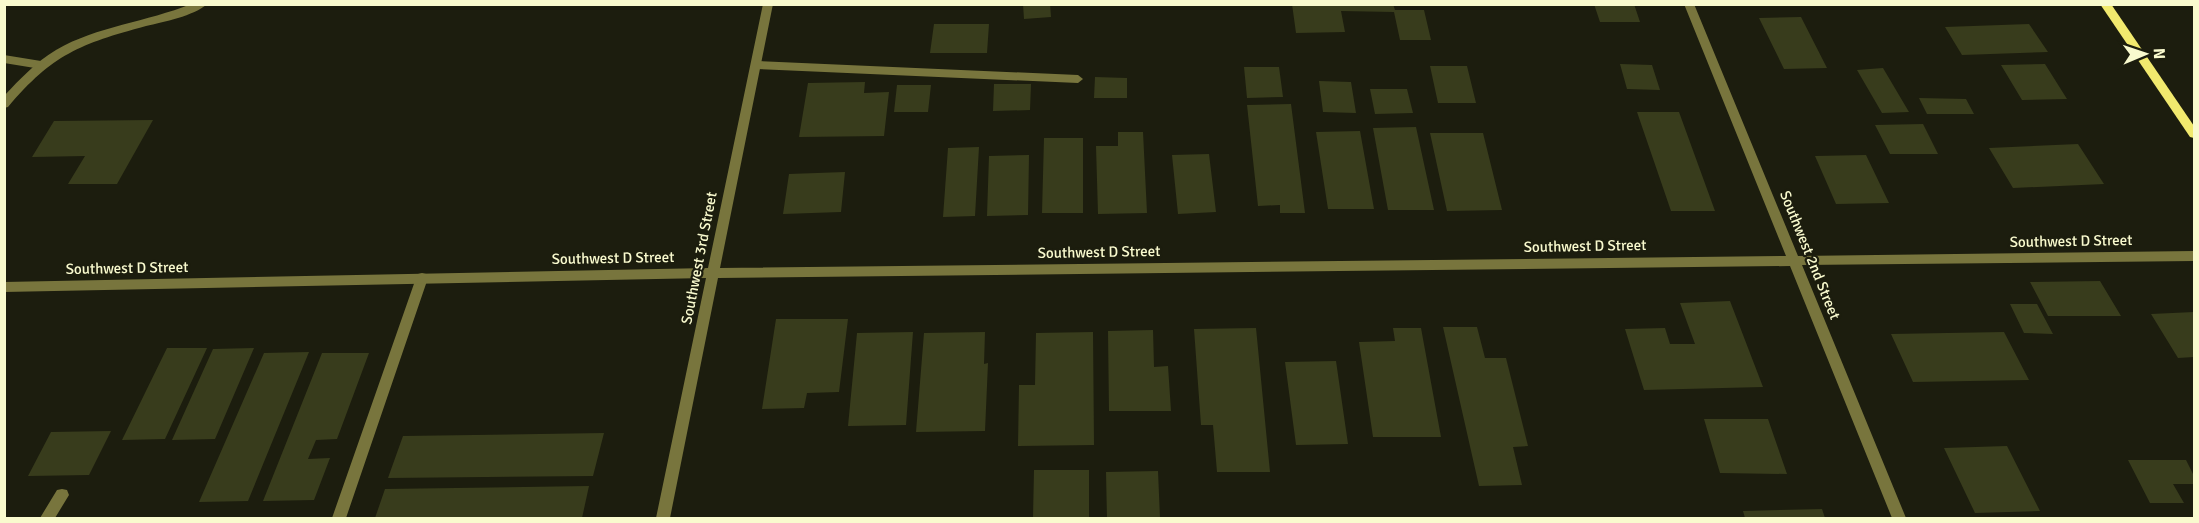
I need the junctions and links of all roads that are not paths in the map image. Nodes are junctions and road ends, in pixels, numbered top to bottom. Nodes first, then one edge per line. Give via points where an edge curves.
1 (202, 4) edge
2 (768, 4) edge
3 (1689, 4) edge
4 (2105, 4) edge
5 (4, 59) edge
6 (41, 65) junction
7 (756, 65) junction
8 (1078, 79) dead end
9 (4, 104) edge
10 (2194, 134) edge
11 (2194, 256) edge
12 (1794, 261) junction
13 (713, 273) junction
14 (422, 278) junction
15 (4, 287) edge
16 (62, 495) dead end
17 (47, 519) edge
18 (339, 519) edge
19 (663, 519) edge
20 (1899, 519) edge

1 - 6 street via 85,42
2 - 7 street, Southwest 3rd Street
3 - 12 street, Southwest 2nd Street
4 - 10 main road
5 - 6 street
6 - 9 street
7 - 8 street
7 - 13 street, Southwest 3rd Street
11 - 12 street, Southwest D Street
12 - 13 street, Southwest D Street
12 - 20 street, Southwest 2nd Street
13 - 14 street, Southwest D Street
13 - 19 street, Southwest 3rd Street
14 - 15 street, Southwest D Street
14 - 18 street
16 - 17 street

